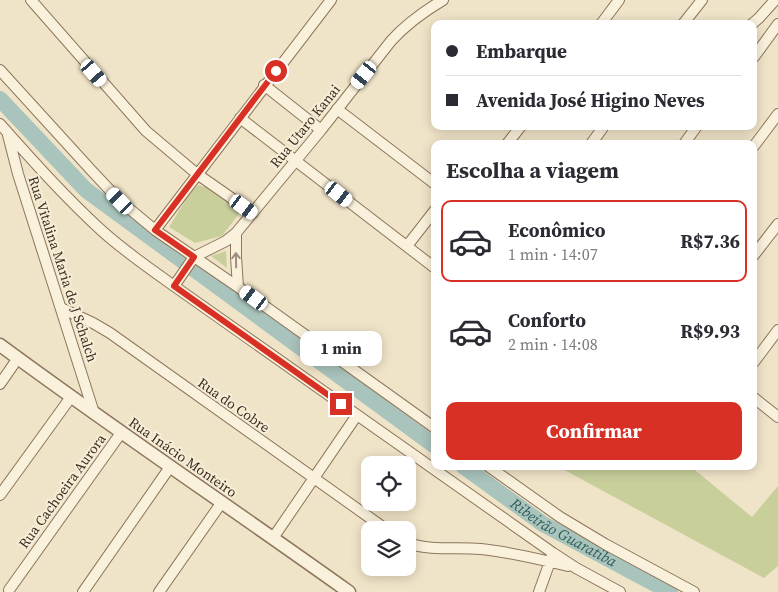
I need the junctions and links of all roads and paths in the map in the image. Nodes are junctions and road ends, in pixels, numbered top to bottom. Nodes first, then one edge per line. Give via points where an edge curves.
1 (30, 0) edge
2 (331, 0) edge
3 (443, 0) edge
4 (619, 0) edge
5 (702, 0) edge
6 (775, 0) edge
7 (604, 20) edge
8 (687, 20) edge
9 (757, 20) edge
10 (778, 24) edge
11 (757, 54) edge
12 (0, 70) edge
13 (264, 85) junction
14 (337, 109) junction
15 (778, 114) edge
16 (240, 118) junction
17 (0, 124) edge
18 (321, 130) junction
19 (518, 130) edge
20 (7, 132) junction
21 (510, 140) edge
22 (757, 142) edge
23 (295, 161) junction
24 (197, 174) junction
25 (431, 181) edge
26 (253, 213) junction
27 (431, 215) edge
28 (778, 224) edge
29 (155, 230) junction
30 (236, 233) junction
31 (407, 246) junction
32 (757, 251) edge
33 (192, 261) junction
34 (431, 265) edge
35 (177, 283) junction
36 (238, 287) junction
37 (61, 308) junction
38 (778, 330) edge
39 (0, 346) edge
40 (18, 358) junction
41 (757, 358) edge
42 (0, 384) edge
43 (71, 397) junction
44 (757, 400) edge
45 (94, 413) junction
46 (357, 415) junction
47 (778, 417) edge
48 (431, 425) edge
49 (121, 433) junction
50 (170, 467) junction
51 (431, 469) edge
52 (432, 470) edge
53 (494, 470) edge
54 (314, 477) junction
55 (0, 495) edge
56 (222, 502) junction
57 (375, 521) edge
58 (274, 538) junction
59 (416, 545) edge
60 (551, 557) junction
61 (7, 588) edge
62 (83, 592) edge
63 (159, 592) edge
64 (349, 592) edge
65 (539, 592) edge
66 (620, 592) edge
67 (694, 592) edge

1 - 24 street via 146,131
2 - 13 street
3 - 14 street, Rua Utaro Kanai via 403,28
4 - 7 street
5 - 8 street
6 - 9 street
10 - 11 street
12 - 29 street via 120,201
13 - 16 street
13 - 18 street
14 - 18 street, Rua Utaro Kanai
14 - 25 street
15 - 22 street
16 - 23 street
16 - 24 street
17 - 20 street
18 - 23 street, Rua Utaro Kanai
19 - 21 street
20 - 35 street via 102,231 131,255
20 - 37 street, Rua Vitalina Maria de J Schalch
23 - 26 street, Rua Utaro Kanai
23 - 31 street
24 - 26 street
24 - 29 street
26 - 30 street, Rua Utaro Kanai
27 - 31 street
28 - 32 street
29 - 33 street
30 - 33 street, Rua Utaro Kanai
36 -> 30 street
31 - 34 street
33 - 35 street
33 - 36 street
35 - 46 street
36 - 48 street
37 - 45 street, Rua Vitalina Maria de J Schalch
37 - 54 street, Rua do Cobre via 110,333
38 - 41 street
39 - 40 street, Rua Inácio Monteiro
40 - 42 street
40 - 43 street, Rua Inácio Monteiro
43 - 45 street, Rua Inácio Monteiro
43 - 55 street
44 - 47 street
45 - 49 street, Rua Inácio Monteiro
46 - 51 street
46 - 54 street
49 - 50 street, Rua Inácio Monteiro
49 - 61 street, Rua Cachoeira Aurora
50 - 56 street, Rua Inácio Monteiro
50 - 62 street
52 - 60 street
53 - 67 street via 560,517
54 - 57 street, Rua do Cobre
54 - 58 street
56 - 58 street, Rua Inácio Monteiro
56 - 63 street
58 - 64 street, Rua Inácio Monteiro
59 - 60 street
60 - 65 street
60 - 66 street

